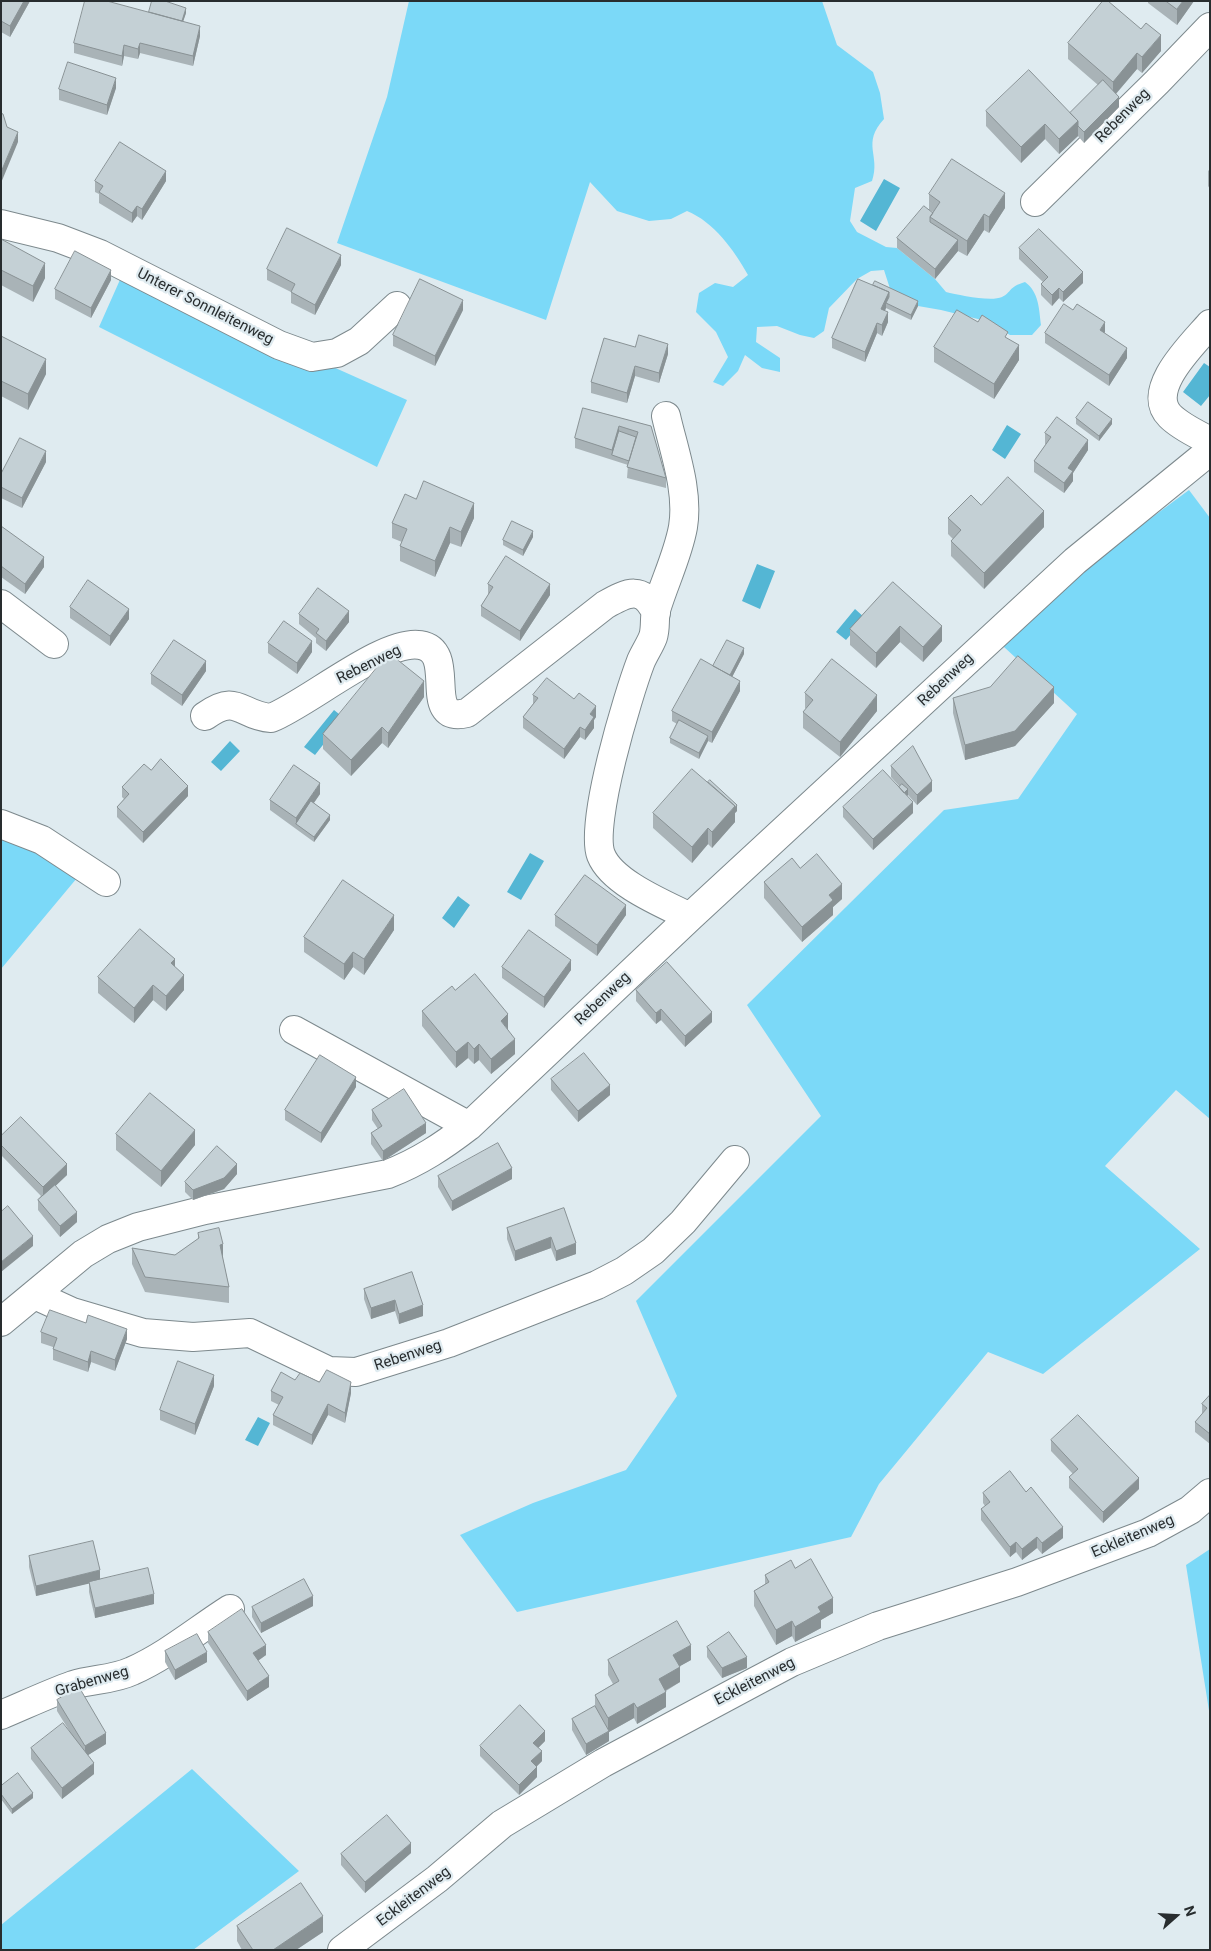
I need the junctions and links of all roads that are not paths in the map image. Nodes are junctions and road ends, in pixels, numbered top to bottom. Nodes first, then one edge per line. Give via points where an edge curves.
1 (1210, 27) edge
2 (1035, 202) dead end
3 (1, 224) edge
4 (397, 306) dead end
5 (1210, 324) edge
6 (666, 416) dead end
7 (1210, 441) edge
8 (1210, 451) edge
9 (1, 604) edge
10 (656, 613) junction
11 (54, 644) dead end
12 (205, 716) dead end
13 (1, 824) edge
14 (106, 882) dead end
15 (690, 917) junction
16 (294, 1030) dead end
17 (469, 1126) junction
18 (735, 1160) dead end
19 (35, 1295) junction
20 (1, 1322) edge
21 (1210, 1493) edge
22 (230, 1609) dead end
23 (1, 1715) edge
24 (342, 1950) edge

1 - 2 street, Rebenweg
3 - 4 street, Unterer Sonnleitenweg via 58,238 100,254 279,345 312,357 337,353 359,341
5 - 7 street via 1171,373 1163,392 1169,415
6 - 10 street via 683,497 683,528
8 - 15 street, Rebenweg via 1075,562
9 - 11 street
10 - 12 street, Rebenweg via 643,594 620,596 478,706 462,714 450,714 444,707 436,655 429,648 410,645 360,665 271,718 260,718 230,704 218,706
10 - 15 street via 653,635 641,662 610,765 599,816 598,838 600,854 614,872 633,887
13 - 14 street via 42,840
15 - 17 street, Rebenweg
16 - 17 street
17 - 19 street, Rebenweg via 433,1154 388,1174 205,1210 131,1230 83,1254
18 - 19 street, Rebenweg via 683,1222 654,1251 624,1272 448,1344 356,1372 329,1371 250,1333 193,1337 143,1333 87,1317
19 - 20 street, Rebenweg
21 - 24 street, Eckleitenweg via 1190,1510 1148,1533 1017,1582 878,1626 792,1662 742,1688 603,1763 502,1824 437,1879
22 - 23 street, Grabenweg via 166,1655 130,1672 74,1685

